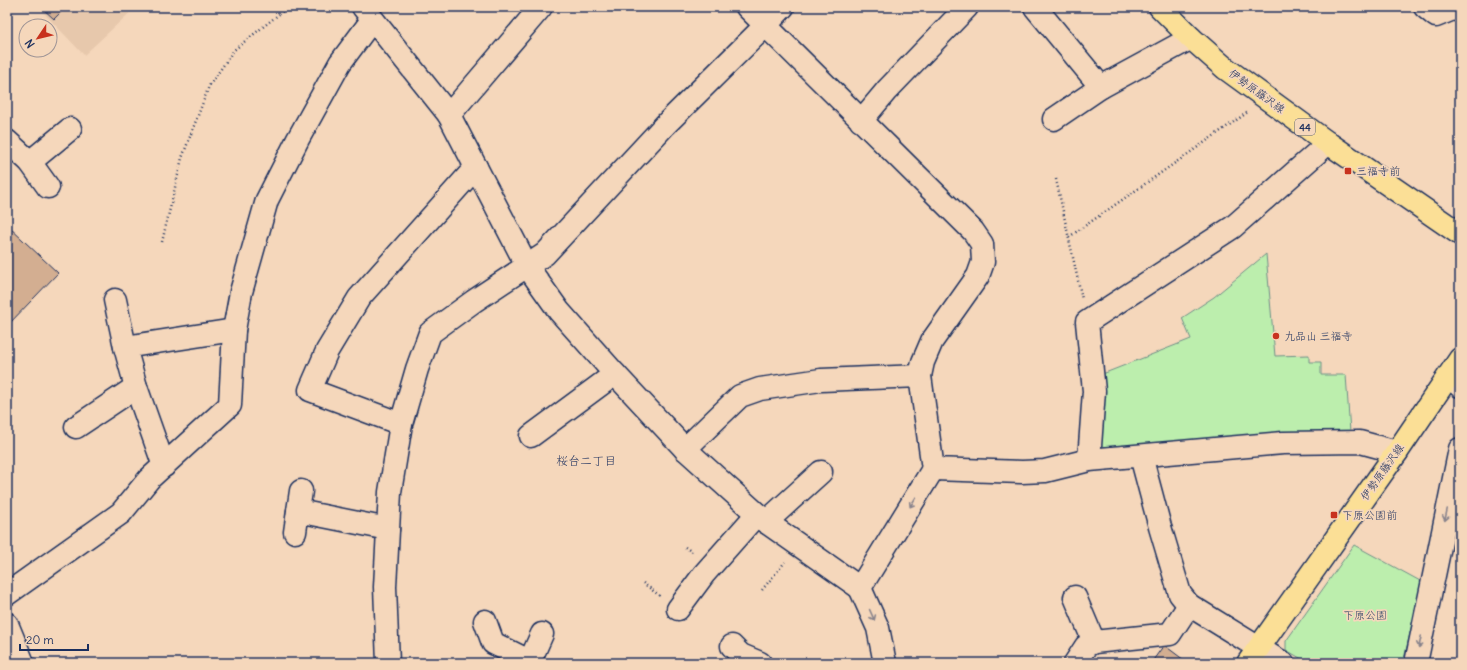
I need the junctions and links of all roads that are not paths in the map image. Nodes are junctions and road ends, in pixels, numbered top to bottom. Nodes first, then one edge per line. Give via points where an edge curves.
1 (540, 7) edge
2 (748, 7) edge
3 (783, 7) edge
4 (967, 7) edge
5 (1035, 7) edge
6 (1160, 7) edge
7 (1426, 7) edge
8 (1458, 7) edge
9 (368, 13) edge
10 (766, 25) junction
11 (1191, 38) junction
12 (1101, 87) junction
13 (449, 115) junction
14 (1054, 119) dead end
15 (861, 121) junction
16 (70, 129) dead end
17 (7, 141) edge
18 (1328, 143) junction
19 (30, 162) junction
20 (476, 167) junction
21 (48, 187) dead end
22 (1460, 234) edge
23 (527, 266) junction
24 (116, 300) dead end
25 (234, 330) junction
26 (125, 347) junction
27 (615, 374) junction
28 (1456, 374) edge
29 (920, 376) junction
30 (136, 387) junction
31 (401, 424) junction
32 (76, 427) dead end
33 (531, 436) dead end
34 (685, 449) junction
35 (1460, 449) edge
36 (1397, 452) junction
37 (1141, 456) junction
38 (1089, 460) junction
39 (164, 466) junction
40 (933, 469) junction
41 (821, 472) dead end
42 (298, 511) dead end
43 (761, 518) junction
44 (388, 529) junction
45 (860, 588) junction
46 (7, 594) edge
47 (1075, 597) dead end
48 (1190, 606) junction
49 (678, 609) dead end
50 (485, 621) dead end
51 (7, 624) edge
52 (542, 634) dead end
53 (1094, 642) junction
54 (732, 646) dead end
55 (1253, 656) edge
56 (531, 662) edge
57 (23, 663) edge
58 (388, 663) edge
59 (760, 663) edge
60 (885, 663) edge
61 (1075, 663) edge
62 (1282, 663) edge
63 (1416, 663) edge

1 - 13 street
2 - 10 street
3 - 10 street
4 - 15 street via 887,90
5 - 12 street
6 - 11 main road, 伊勢原藤沢線 / 44
7 - 8 street via 1436,16
9 - 13 street
9 - 25 street via 267,200 241,292
10 - 15 street
10 - 23 street via 665,125 545,254
11 - 12 street
11 - 18 main road, 伊勢原藤沢線 / 44 via 1225,68
12 - 14 street
13 - 20 street
15 - 29 street via 973,231 982,244 983,262 978,276 932,341
16 - 19 street
17 - 19 street
18 - 22 main road, 伊勢原藤沢線 / 44
18 - 38 street via 1233,227 1087,322 1094,391
19 - 21 street
20 - 23 street
20 - 31 street via 359,298 327,351 310,390
23 - 27 street via 559,311
23 - 31 street via 474,300 430,333
24 - 26 street
25 - 26 street
25 - 39 street via 230,405
26 - 30 street
27 - 33 street
27 - 34 street
28 - 36 main road, 伊勢原藤沢線
29 - 34 street via 821,380 760,389 740,396
29 - 40 street
30 - 32 street
30 - 39 street
31 - 44 street via 390,492
34 - 43 street
35 -> 63 street
36 - 37 street via 1360,442 1283,443
36 - 55 main road, 伊勢原藤沢線
37 - 38 street
37 - 48 street via 1180,594
38 - 40 street via 1045,471
39 - 46 street via 149,479 121,513
40 -> 45 street
41 - 43 street
42 - 44 street
43 - 45 street
43 - 49 street via 704,574
44 - 58 street via 385,587
45 -> 60 street via 878,628
47 - 53 street
48 - 53 street via 1170,634
48 - 55 street
50 - 56 street via 493,643
51 - 57 street
52 - 56 street
53 - 61 street via 1086,646
54 - 59 street via 741,655
55 - 62 street

